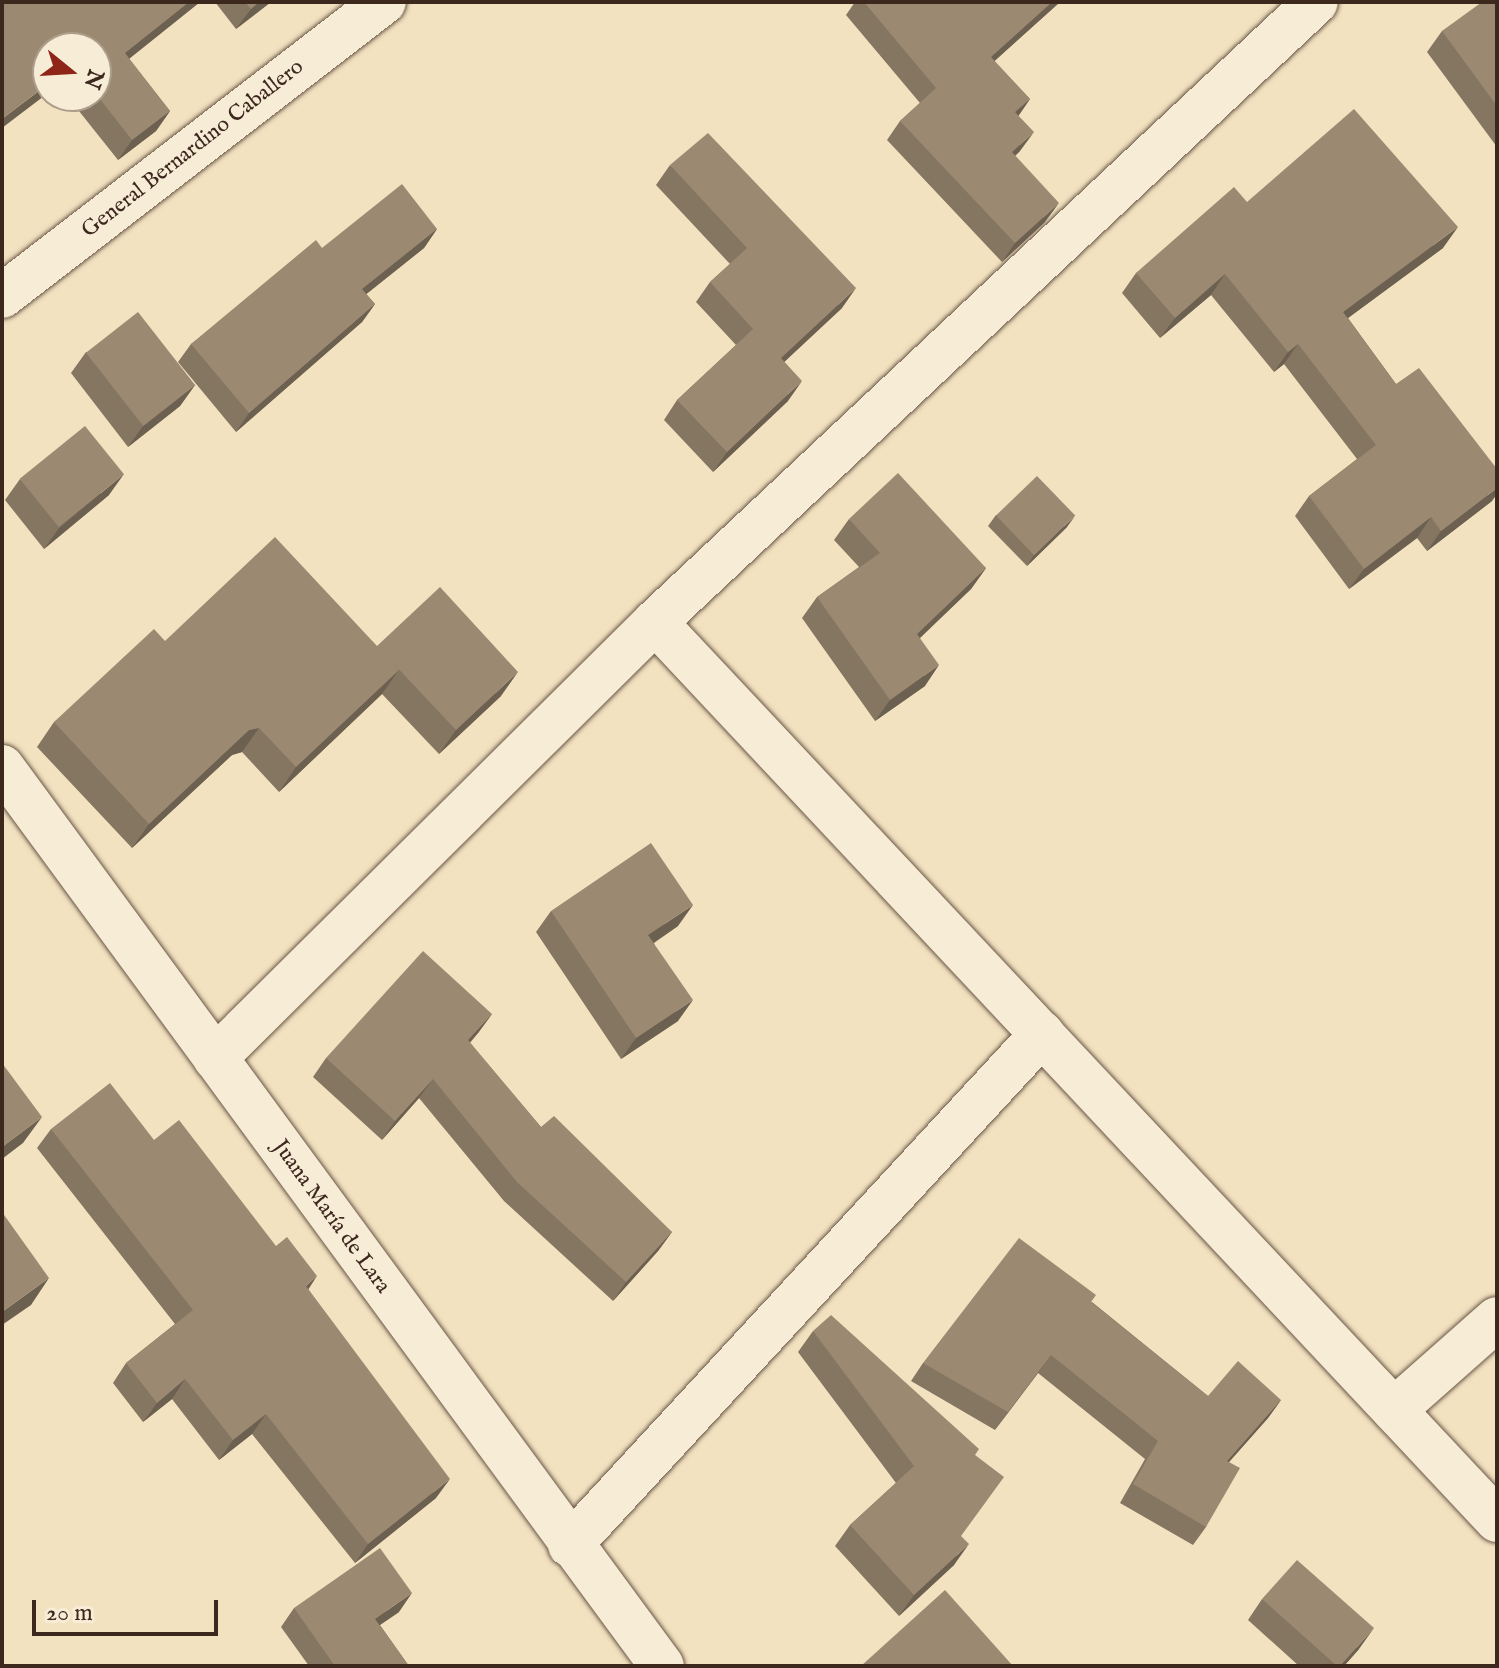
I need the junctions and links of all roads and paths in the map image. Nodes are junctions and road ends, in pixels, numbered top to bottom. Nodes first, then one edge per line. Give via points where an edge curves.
1 (384, 2) edge
2 (1316, 2) edge
3 (2, 296) edge
4 (655, 622) junction
5 (2, 767) edge
6 (15, 812) edge
7 (1042, 1034) junction
8 (215, 1058) junction
9 (1497, 1319) edge
10 (1394, 1410) junction
11 (1497, 1520) edge
12 (570, 1545) junction
13 (662, 1666) edge

1 - 3 street, General Bernardino Caballero
2 - 4 street
4 - 7 street
4 - 8 street
5 - 6 street, Juana María de Lara
6 - 8 street, Juana María de Lara
7 - 10 street
7 - 12 street
8 - 12 street, Juana María de Lara
9 - 10 street
10 - 11 street
12 - 13 street, Juana María de Lara

